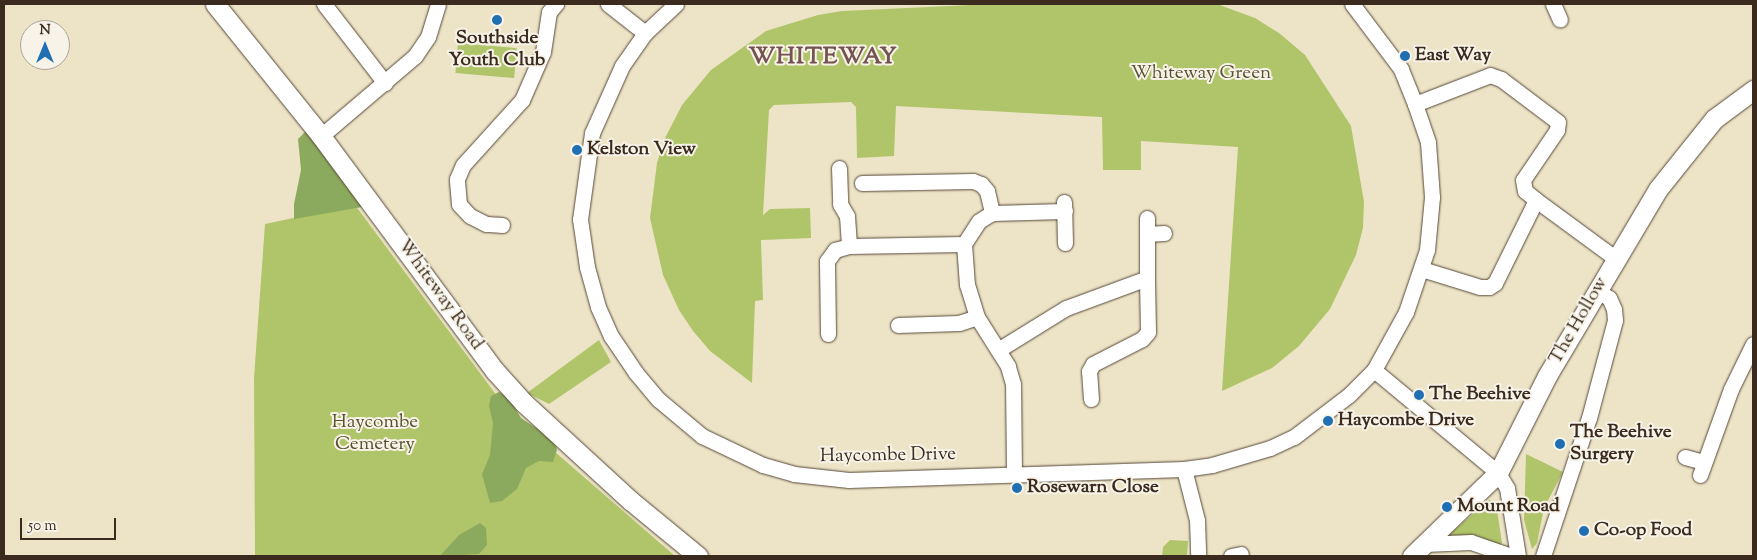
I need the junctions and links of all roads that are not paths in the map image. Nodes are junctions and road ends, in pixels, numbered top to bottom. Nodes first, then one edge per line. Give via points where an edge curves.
1 (215, 4) edge
2 (324, 4) edge
3 (438, 4) edge
4 (556, 4) edge
5 (608, 4) edge
6 (676, 4) edge
7 (1553, 4) edge
8 (1357, 5) edge
9 (1560, 20) dead end
10 (645, 33) junction
11 (385, 83) junction
12 (1753, 90) edge
13 (1415, 104) junction
14 (321, 136) junction
15 (839, 168) dead end
16 (862, 183) dead end
17 (1536, 200) junction
18 (992, 213) junction
19 (1147, 218) dead end
20 (502, 225) dead end
21 (1164, 233) dead end
22 (1147, 234) junction
23 (1064, 243) dead end
24 (964, 244) junction
25 (850, 246) junction
26 (1615, 258) junction
27 (1422, 269) junction
28 (1147, 278) junction
29 (1596, 290) junction
30 (977, 317) junction
31 (828, 334) dead end
32 (914, 340) dead end
33 (1753, 344) edge
34 (998, 350) junction
35 (1374, 370) junction
36 (1091, 399) dead end
37 (1685, 457) dead end
38 (1184, 469) junction
39 (1498, 473) junction
40 (1014, 474) junction
41 (1418, 550) edge
42 (698, 556) edge
43 (1198, 556) edge
44 (1510, 556) edge
45 (1518, 556) edge
46 (1543, 556) edge

1 - 14 street, Whiteway Road
2 - 11 street
3 - 11 street via 428,37 415,56
4 - 20 street via 550,12 543,52 522,100 463,165 457,179 459,204 470,216 486,224
5 - 10 street
6 - 10 street, Haycombe Drive
7 - 9 street
8 - 13 street, Haycombe Drive via 1401,70
10 - 40 street, Haycombe Drive via 604,100 592,133 580,218 587,267 598,307 611,336 658,400 702,436 763,465 794,474 849,480
11 - 14 street
12 - 26 street, The Hollow via 1714,119 1658,189
13 - 17 street via 1490,76 1554,116 1558,122 1557,130 1523,180 1525,191
13 - 27 street, Haycombe Drive via 1431,161 1429,233
14 - 42 street, Whiteway Road via 512,390 631,501
15 - 25 street via 840,204 847,216
16 - 18 street via 973,182 981,184 987,191
17 - 26 street
17 - 27 street via 1489,287
18 - 23 street via 1064,206
18 - 24 street via 979,221
19 - 22 street
21 - 22 street
22 - 28 street
24 - 25 street
24 - 30 street via 967,285
25 - 31 street via 835,250 827,261
26 - 29 street, The Hollow
27 - 35 street, Haycombe Drive via 1406,312
28 - 34 street via 1066,308
28 - 36 street via 1148,332 1142,339 1093,364 1090,371
29 - 39 street, The Hollow via 1547,376
29 - 46 street via 1609,298 1615,320 1589,418
30 - 32 street via 959,323 906,325
30 - 34 street
33 - 37 street via 1730,389 1702,468
34 - 40 street via 1008,366 1013,384
35 - 38 street, Haycombe Drive via 1349,395 1294,437 1243,457
35 - 39 street
38 - 40 street, Haycombe Drive
38 - 43 street via 1197,520
39 - 41 street, The Hollow
39 - 45 street via 1507,488
41 - 44 street via 1470,542

